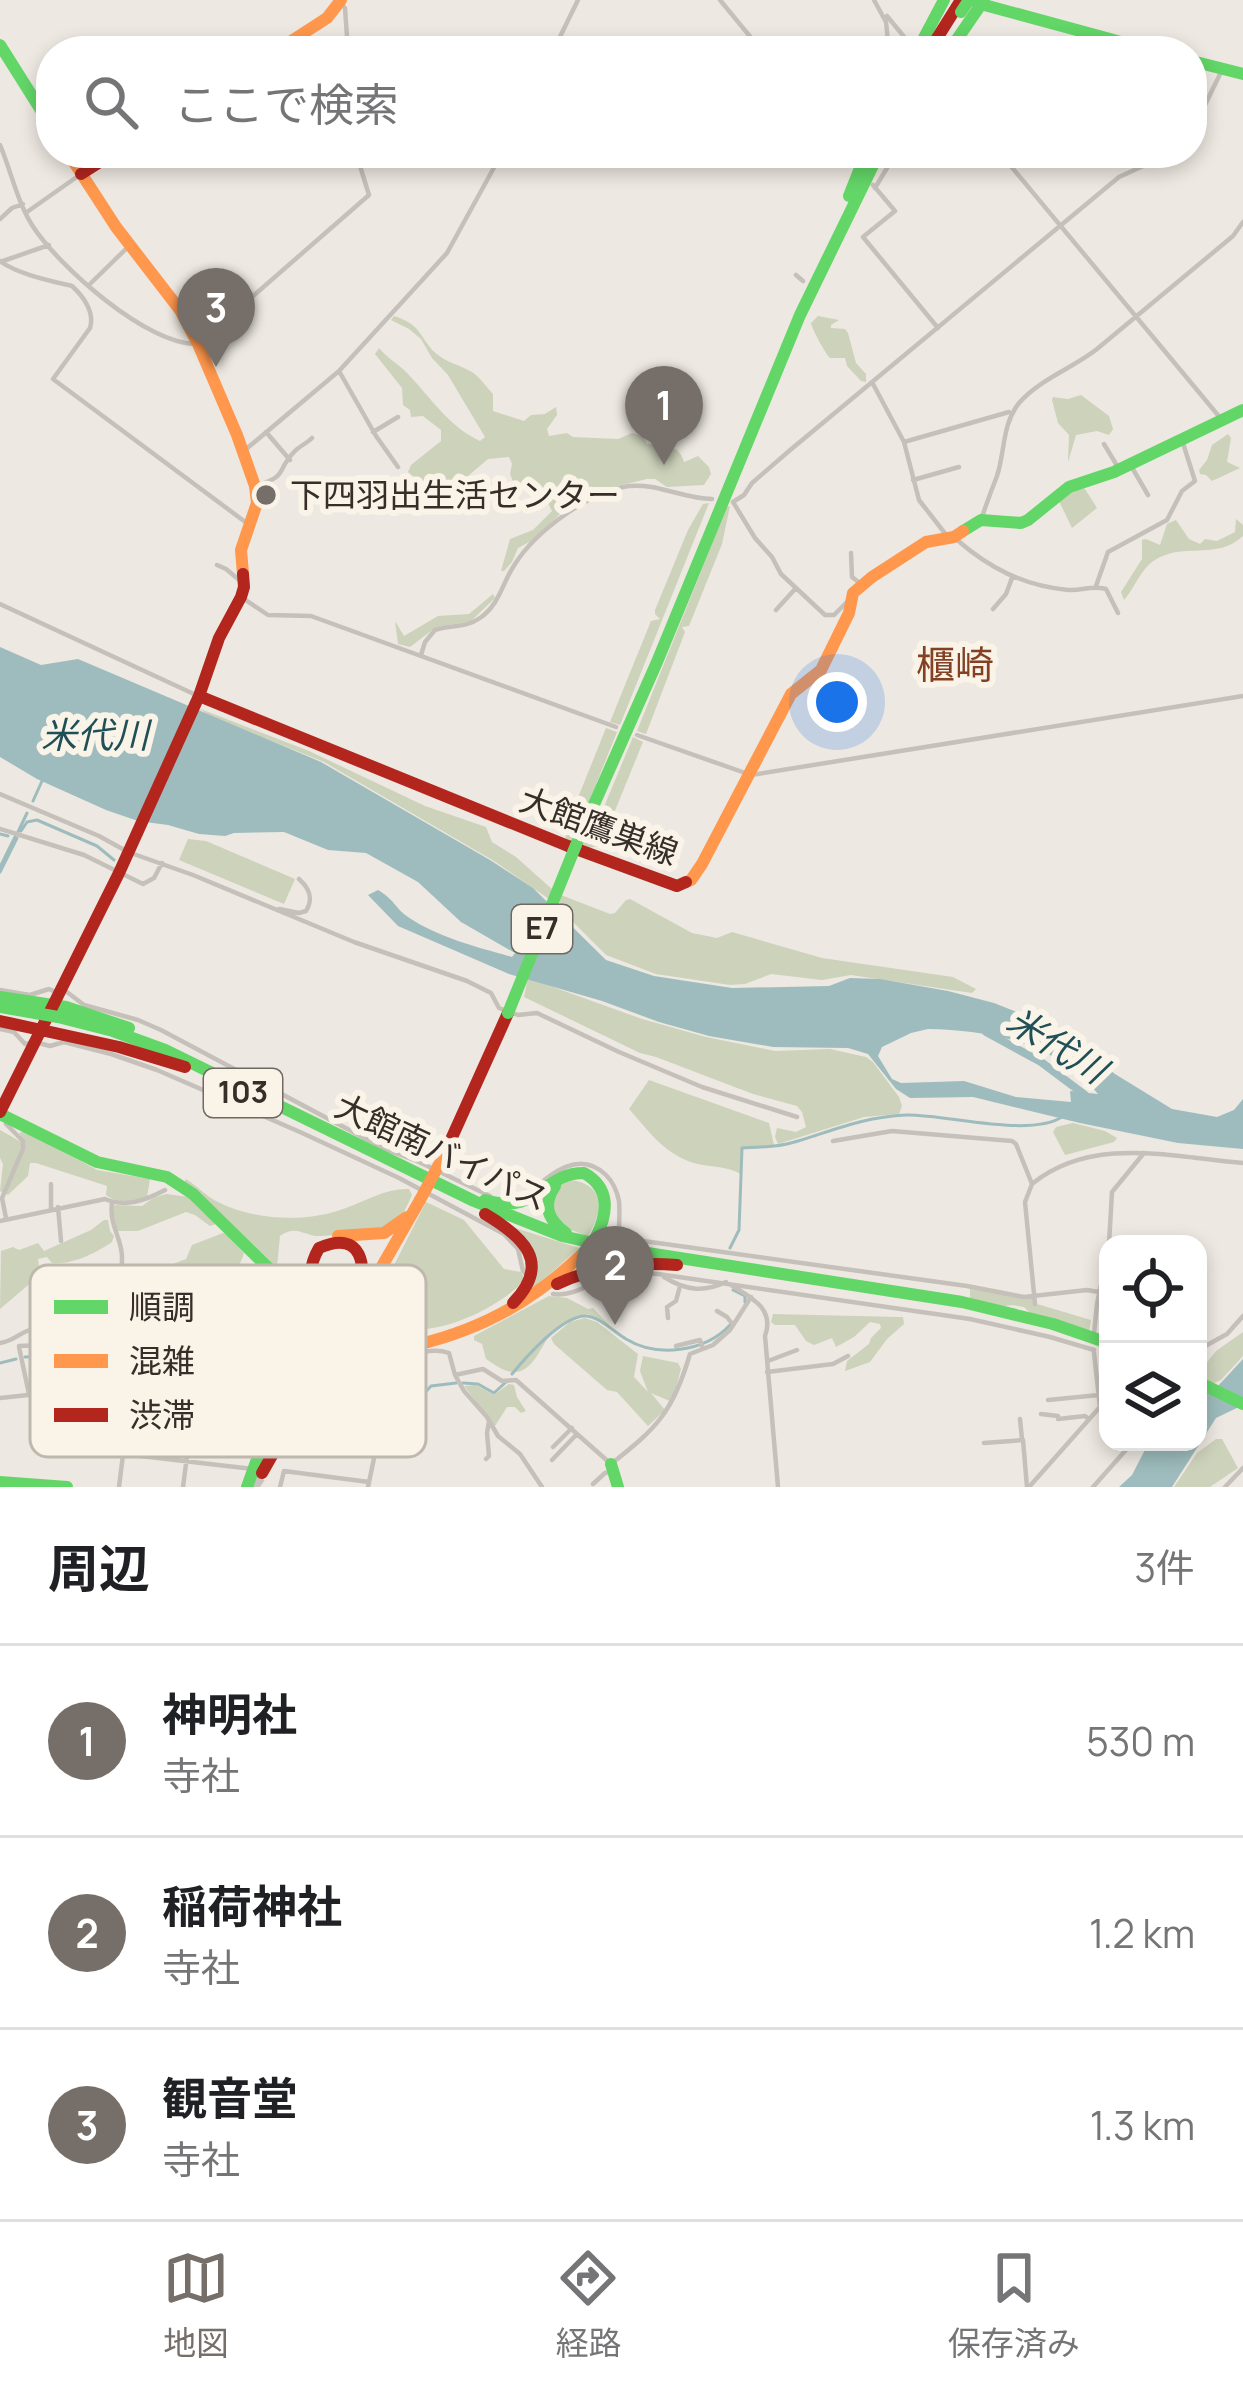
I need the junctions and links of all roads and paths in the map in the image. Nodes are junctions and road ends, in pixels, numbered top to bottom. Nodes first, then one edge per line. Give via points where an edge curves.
1 (578, 0) edge
2 (720, 0) edge
3 (874, 0) edge
4 (340, 1) edge
5 (971, 6) edge
6 (883, 12) junction
7 (299, 36) edge
8 (347, 36) edge
9 (560, 36) edge
10 (750, 36) edge
11 (887, 36) edge
12 (903, 36) edge
13 (932, 36) edge
14 (946, 36) edge
15 (959, 36) edge
16 (1093, 36) edge
17 (0, 45) edge
18 (1207, 65) edge
19 (1223, 69) junction
20 (1243, 74) edge
21 (1207, 101) edge
22 (36, 102) edge
23 (0, 145) edge
24 (77, 168) edge
25 (90, 168) edge
26 (361, 168) edge
27 (494, 168) edge
28 (864, 168) edge
29 (865, 168) edge
30 (886, 168) edge
31 (1012, 168) edge
32 (1139, 168) edge
33 (81, 174) junction
34 (23, 204) junction
35 (26, 213) junction
36 (0, 219) edge
37 (1243, 222) edge
38 (1060, 225) junction
39 (49, 245) junction
40 (130, 245) junction
41 (1, 261) edge
42 (89, 284) junction
43 (1137, 316) junction
44 (938, 328) junction
45 (198, 344) junction
46 (338, 371) junction
47 (872, 382) junction
48 (1243, 410) edge
49 (1009, 412) dead end
50 (398, 417) dead end
51 (1222, 420) junction
52 (266, 432) junction
53 (373, 432) junction
54 (311, 438) dead end
55 (1182, 440) junction
56 (904, 442) junction
57 (1104, 444) dead end
58 (243, 452) junction
59 (290, 460) junction
60 (398, 466) dead end
61 (959, 467) dead end
62 (1124, 467) junction
63 (913, 480) junction
64 (254, 486) junction
65 (1148, 495) dead end
66 (712, 499) dead end
67 (981, 520) junction
68 (250, 525) junction
69 (951, 537) junction
70 (851, 553) dead end
71 (217, 565) dead end
72 (1012, 577) junction
73 (861, 584) junction
74 (1096, 586) junction
75 (796, 588) junction
76 (243, 590) junction
77 (850, 598) junction
78 (0, 604) edge
79 (993, 609) dead end
80 (776, 610) dead end
81 (1118, 613) dead end
82 (421, 655) junction
83 (1243, 696) edge
84 (197, 699) junction
85 (616, 727) dead end
86 (637, 735) dead end
87 (751, 775) junction
88 (0, 794) edge
89 (0, 830) edge
90 (576, 845) junction
91 (128, 852) junction
92 (162, 863) junction
93 (119, 873) junction
94 (299, 879) dead end
95 (273, 908) junction
96 (0, 994) edge
97 (58, 1005) junction
98 (0, 1017) edge
99 (39, 1026) junction
100 (226, 1082) junction
101 (2, 1117) edge
102 (797, 1117) dead end
103 (833, 1142) dead end
104 (1144, 1153) junction
105 (1243, 1163) edge
106 (406, 1168) junction
107 (423, 1182) junction
108 (51, 1184) dead end
109 (1032, 1184) junction
110 (174, 1186) junction
111 (112, 1202) junction
112 (417, 1204) junction
113 (55, 1208) junction
114 (3, 1219) edge
115 (1109, 1235) edge
116 (594, 1236) junction
117 (61, 1240) dead end
118 (582, 1252) junction
119 (643, 1252) junction
120 (121, 1265) edge
121 (265, 1265) edge
122 (306, 1265) edge
123 (310, 1265) edge
124 (363, 1265) edge
125 (382, 1265) edge
126 (389, 1265) edge
127 (727, 1268) junction
128 (847, 1269) junction
129 (658, 1274) junction
130 (529, 1277) dead end
131 (848, 1278) dead end
132 (680, 1286) junction
133 (849, 1292) dead end
134 (1099, 1292) joint
135 (554, 1294) dead end
136 (1034, 1295) junction
137 (751, 1297) junction
138 (850, 1302) junction
139 (523, 1304) junction
140 (1035, 1304) dead end
141 (717, 1311) dead end
142 (492, 1316) junction
143 (1019, 1316) junction
144 (1243, 1316) edge
145 (668, 1318) dead end
146 (470, 1325) junction
147 (728, 1327) junction
148 (30, 1330) edge
149 (426, 1334) edge
150 (426, 1337) edge
151 (1098, 1339) edge
152 (435, 1340) junction
153 (426, 1341) edge
154 (0, 1342) edge
155 (426, 1342) edge
156 (17, 1343) junction
157 (30, 1344) edge
158 (702, 1345) junction
159 (1207, 1345) edge
160 (676, 1346) dead end
161 (796, 1350) dead end
162 (426, 1351) edge
163 (1094, 1351) junction
164 (848, 1356) dead end
165 (766, 1361) junction
166 (767, 1372) junction
167 (455, 1375) junction
168 (1207, 1386) edge
169 (29, 1394) joint
170 (1099, 1395) joint
171 (0, 1398) edge
172 (1048, 1400) dead end
173 (1243, 1404) edge
174 (1099, 1408) edge
175 (1041, 1414) dead end
176 (1089, 1419) junction
177 (1020, 1420) dead end
178 (489, 1421) junction
179 (575, 1430) junction
180 (1022, 1439) junction
181 (983, 1442) dead end
182 (553, 1447) dead end
183 (1125, 1451) edge
184 (123, 1457) edge
185 (150, 1457) edge
186 (188, 1457) edge
187 (260, 1457) edge
188 (269, 1457) edge
189 (486, 1459) dead end
190 (552, 1460) dead end
191 (187, 1461) junction
192 (612, 1467) junction
193 (1243, 1468) edge
194 (257, 1471) junction
195 (0, 1482) edge
196 (593, 1484) dead end
197 (369, 1485) edge
198 (45, 1486) edge
199 (67, 1487) edge
200 (119, 1487) edge
201 (183, 1487) edge
202 (247, 1487) tunnel mouth
203 (280, 1487) edge
204 (542, 1487) edge
205 (618, 1487) edge
206 (778, 1487) edge
207 (1028, 1487) edge
208 (1093, 1487) edge
209 (1225, 1487) edge

1 - 9 street
2 - 10 street
3 - 6 street
4 - 7 main road
4 - 8 street
5 - 13 main road
5 - 14 main road
5 - 15 main road
5 - 16 main road
6 - 11 street
6 - 12 street
17 - 22 main road
18 - 19 main road
19 - 20 main road
19 - 21 street
23 - 34 street
24 - 33 main road
25 - 33 main road
26 - 45 street via 369,195
27 - 46 street via 447,253
28 - 90 main road, E7 via 763,385
29 - 90 main road, E7
30 - 44 street via 874,187 895,211 863,237
31 - 38 street
32 - 38 street
33 - 35 street
33 - 40 main road
34 - 35 street
34 - 36 street
35 - 39 street
37 - 43 street
38 - 43 street
38 - 44 street
39 - 41 street
39 - 42 street
40 - 42 street
40 - 45 main road
41 - 68 street via 72,286 90,312 90,328 53,379
42 - 45 street via 130,320
43 - 51 street
43 - 67 street via 1020,402
44 - 47 street
45 - 58 main road
46 - 52 street
46 - 53 street
47 - 56 street
47 - 75 street via 733,502
48 - 51 main road, 大館鷹巣線
49 - 56 street
50 - 53 street
51 - 55 main road, 大館鷹巣線
52 - 58 street
52 - 59 street
53 - 60 street
54 - 59 street
55 - 62 main road, 大館鷹巣線
55 - 74 street via 1195,481 1167,520 1108,552
56 - 63 street
57 - 62 street
58 - 64 main road
59 - 64 street via 276,480
61 - 63 street
62 - 65 street
62 - 67 main road, 大館鷹巣線 via 1069,487 1022,523
63 - 69 street via 926,513
64 - 68 main road
66 - 82 street via 629,486 568,512 517,560 491,608 466,625 435,630
67 - 69 main road, 大館鷹巣線
68 - 76 main road via 241,550
69 - 72 street
69 - 73 main road, 大館鷹巣線 via 926,542
70 - 73 street via 852,577
71 - 76 street
72 - 74 street via 1063,589
72 - 79 street
73 - 77 main road, 大館鷹巣線
74 - 81 street
75 - 77 street via 826,615
75 - 80 street
76 - 82 street via 268,615 311,616
76 - 84 main road
77 - 87 main road, 大館鷹巣線 via 821,670 791,694
78 - 84 street
82 - 85 street
83 - 87 street
84 - 87 main road, 大館鷹巣線 via 677,886 697,873
84 - 91 main road
86 - 87 street
88 - 91 street
89 - 93 street
90 - 112 main road, E7, bridge
91 - 92 street
91 - 93 main road
92 - 93 street via 146,884
92 - 95 street
93 - 97 main road
94 - 95 street via 309,892 306,911
95 - 102 street via 486,989 518,1016 537,1013 702,1087
96 - 97 main road
97 - 99 main road, 大館南バイパス / 103, bridge
97 - 100 main road, 大館南バイパス / 103
97 - 100 street via 138,1020
98 - 99 main road, 大館南バイパス / 103
98 - 99 street via 25,1044
99 - 100 main road
99 - 100 street via 46,1046 68,1042
99 - 101 main road
100 - 106 main road, 大館南バイパス / 103
100 - 107 main road, 大館南バイパス / 103
100 - 127 street via 495,1198 517,1199 556,1171 589,1165 615,1188 622,1235
100 - 130 street via 504,1234
101 - 110 main road via 97,1162
101 - 114 street via 22,1141
103 - 109 street via 892,1131 1012,1142
104 - 105 street
104 - 109 street via 1088,1156
104 - 115 street via 1112,1191
106 - 116 main road via 506,1205 563,1176 586,1176 605,1200
106 - 119 main road, 大館南バイパス / 103 via 541,1229
107 - 127 main road, 大館南バイパス / 103 via 558,1240
107 - 142 main road via 499,1222 529,1250 529,1286
108 - 113 street
109 - 136 street via 1025,1209
110 - 111 street via 144,1201
110 - 121 main road
111 - 113 street
111 - 120 street
112 - 122 main road via 389,1232 328,1238
112 - 125 main road, E7
112 - 126 main road
113 - 114 street
113 - 117 street
116 - 118 main road, bridge
116 - 119 main road via 602,1212 597,1190 580,1178 560,1182 547,1202 558,1228
118 - 139 main road
118 - 142 main road
119 - 143 main road, 大館南バイパス / 103
123 - 124 main road via 333,1241 353,1246
127 - 128 street
127 - 129 street
127 - 132 street via 703,1290
127 - 137 street
127 - 138 street
127 - 139 main road via 611,1265
127 - 143 main road, 大館南バイパス / 103
128 - 131 street
128 - 136 street
129 - 132 street
129 - 135 street via 610,1276
132 - 145 street
133 - 138 street
134 - 136 street
134 - 151 street
136 - 140 street
137 - 147 street
137 - 165 street via 770,1324
138 - 163 street via 970,1315
139 - 152 main road
141 - 147 street
142 - 146 main road
143 - 151 main road, 大館南バイパス / 103
144 - 159 street
146 - 149 main road
146 - 150 main road
147 - 158 street via 713,1345
148 - 156 street
151 - 163 street
152 - 153 main road
152 - 155 main road
154 - 156 street
156 - 157 street
156 - 169 street
158 - 160 street
158 - 192 street via 690,1354 668,1411
161 - 165 street
162 - 167 street via 449,1352
163 - 170 street
164 - 166 street
165 - 166 street
166 - 206 street
167 - 178 street
167 - 179 street via 483,1369 516,1380
168 - 173 main road
169 - 171 street
170 - 172 street
174 - 176 street
175 - 176 street
176 - 207 street
177 - 180 street
178 - 189 street
178 - 204 street
179 - 182 street
179 - 190 street
179 - 192 street
180 - 181 street
180 - 207 street
183 - 208 street
184 - 200 street
185 - 191 street
186 - 191 street
187 - 194 main road
188 - 194 main road, E7
191 - 194 street
191 - 201 street
192 - 196 street
192 - 205 main road
193 - 209 street
194 - 202 main road
195 - 198 main road
197 - 203 street via 284,1471
198 - 199 main road

